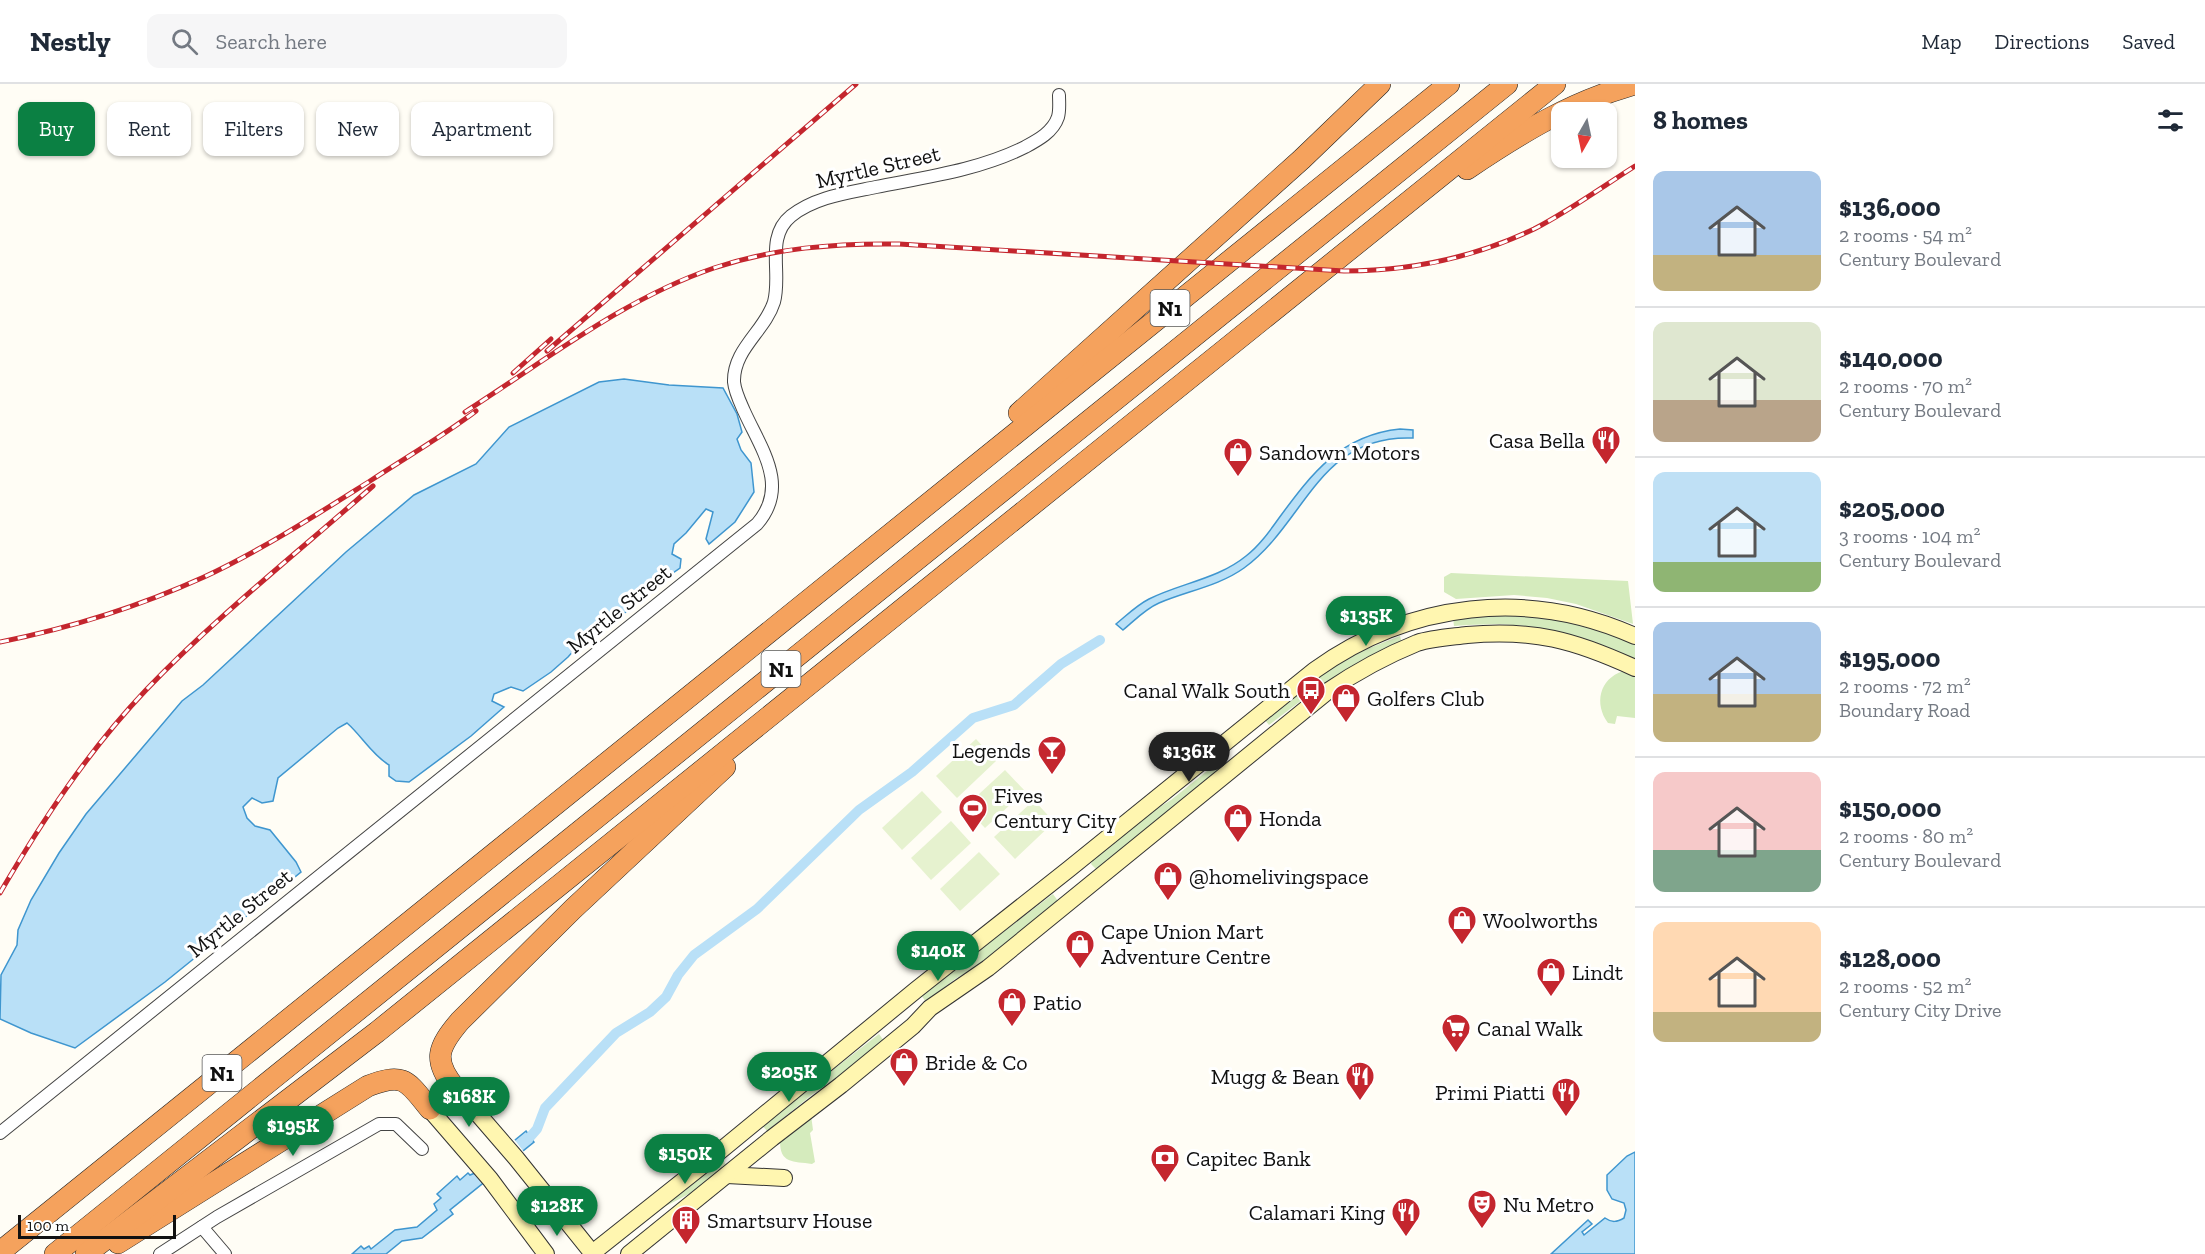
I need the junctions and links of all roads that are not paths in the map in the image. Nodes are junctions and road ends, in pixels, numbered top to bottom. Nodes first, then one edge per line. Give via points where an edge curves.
1 (1380, 84) edge
2 (1449, 84) edge
3 (1507, 84) edge
4 (1555, 84) edge
5 (1635, 84) edge
6 (1059, 95) dead end
7 (1372, 232) junction
8 (892, 533) junction
9 (883, 624) junction
10 (1635, 636) edge
11 (1635, 668) edge
12 (457, 1090) joint
13 (431, 1111) joint
14 (0, 1133) edge
15 (422, 1149) dead end
16 (727, 1175) junction
17 (784, 1178) dead end
18 (202, 1227) junction
19 (0, 1251) edge
20 (55, 1254) edge
21 (86, 1254) edge
22 (103, 1254) edge
23 (160, 1254) edge
24 (225, 1254) edge
25 (546, 1254) edge
26 (592, 1254) edge
27 (629, 1254) edge

1 - 8 highway
2 - 8 highway, N1
3 - 20 highway, N1
4 - 7 highway
5 - 7 highway via 1569,107 1525,130 1401,219
6 - 14 street, Myrtle Street via 1058,117 1049,131 1008,155 816,202 790,217 777,237 773,304 744,348 734,376 736,391 772,477 771,501 758,524
7 - 9 highway
8 - 19 highway, N1
9 - 12 highway via 573,909 460,1021 446,1038 440,1054 443,1071
9 - 21 highway via 377,1032
10 - 26 main road via 1586,617 1557,611 1484,608 1423,617 1373,634 1349,648 1316,670 916,990
11 - 16 main road via 1579,644 1509,633 1418,643 1369,665 1328,691
12 - 26 main road
13 - 22 highway via 411,1086 400,1080 387,1079 368,1086
13 - 25 main road via 485,1173
15 - 18 street via 396,1124 379,1124
16 - 17 main road
16 - 27 main road
18 - 23 street
18 - 24 street

